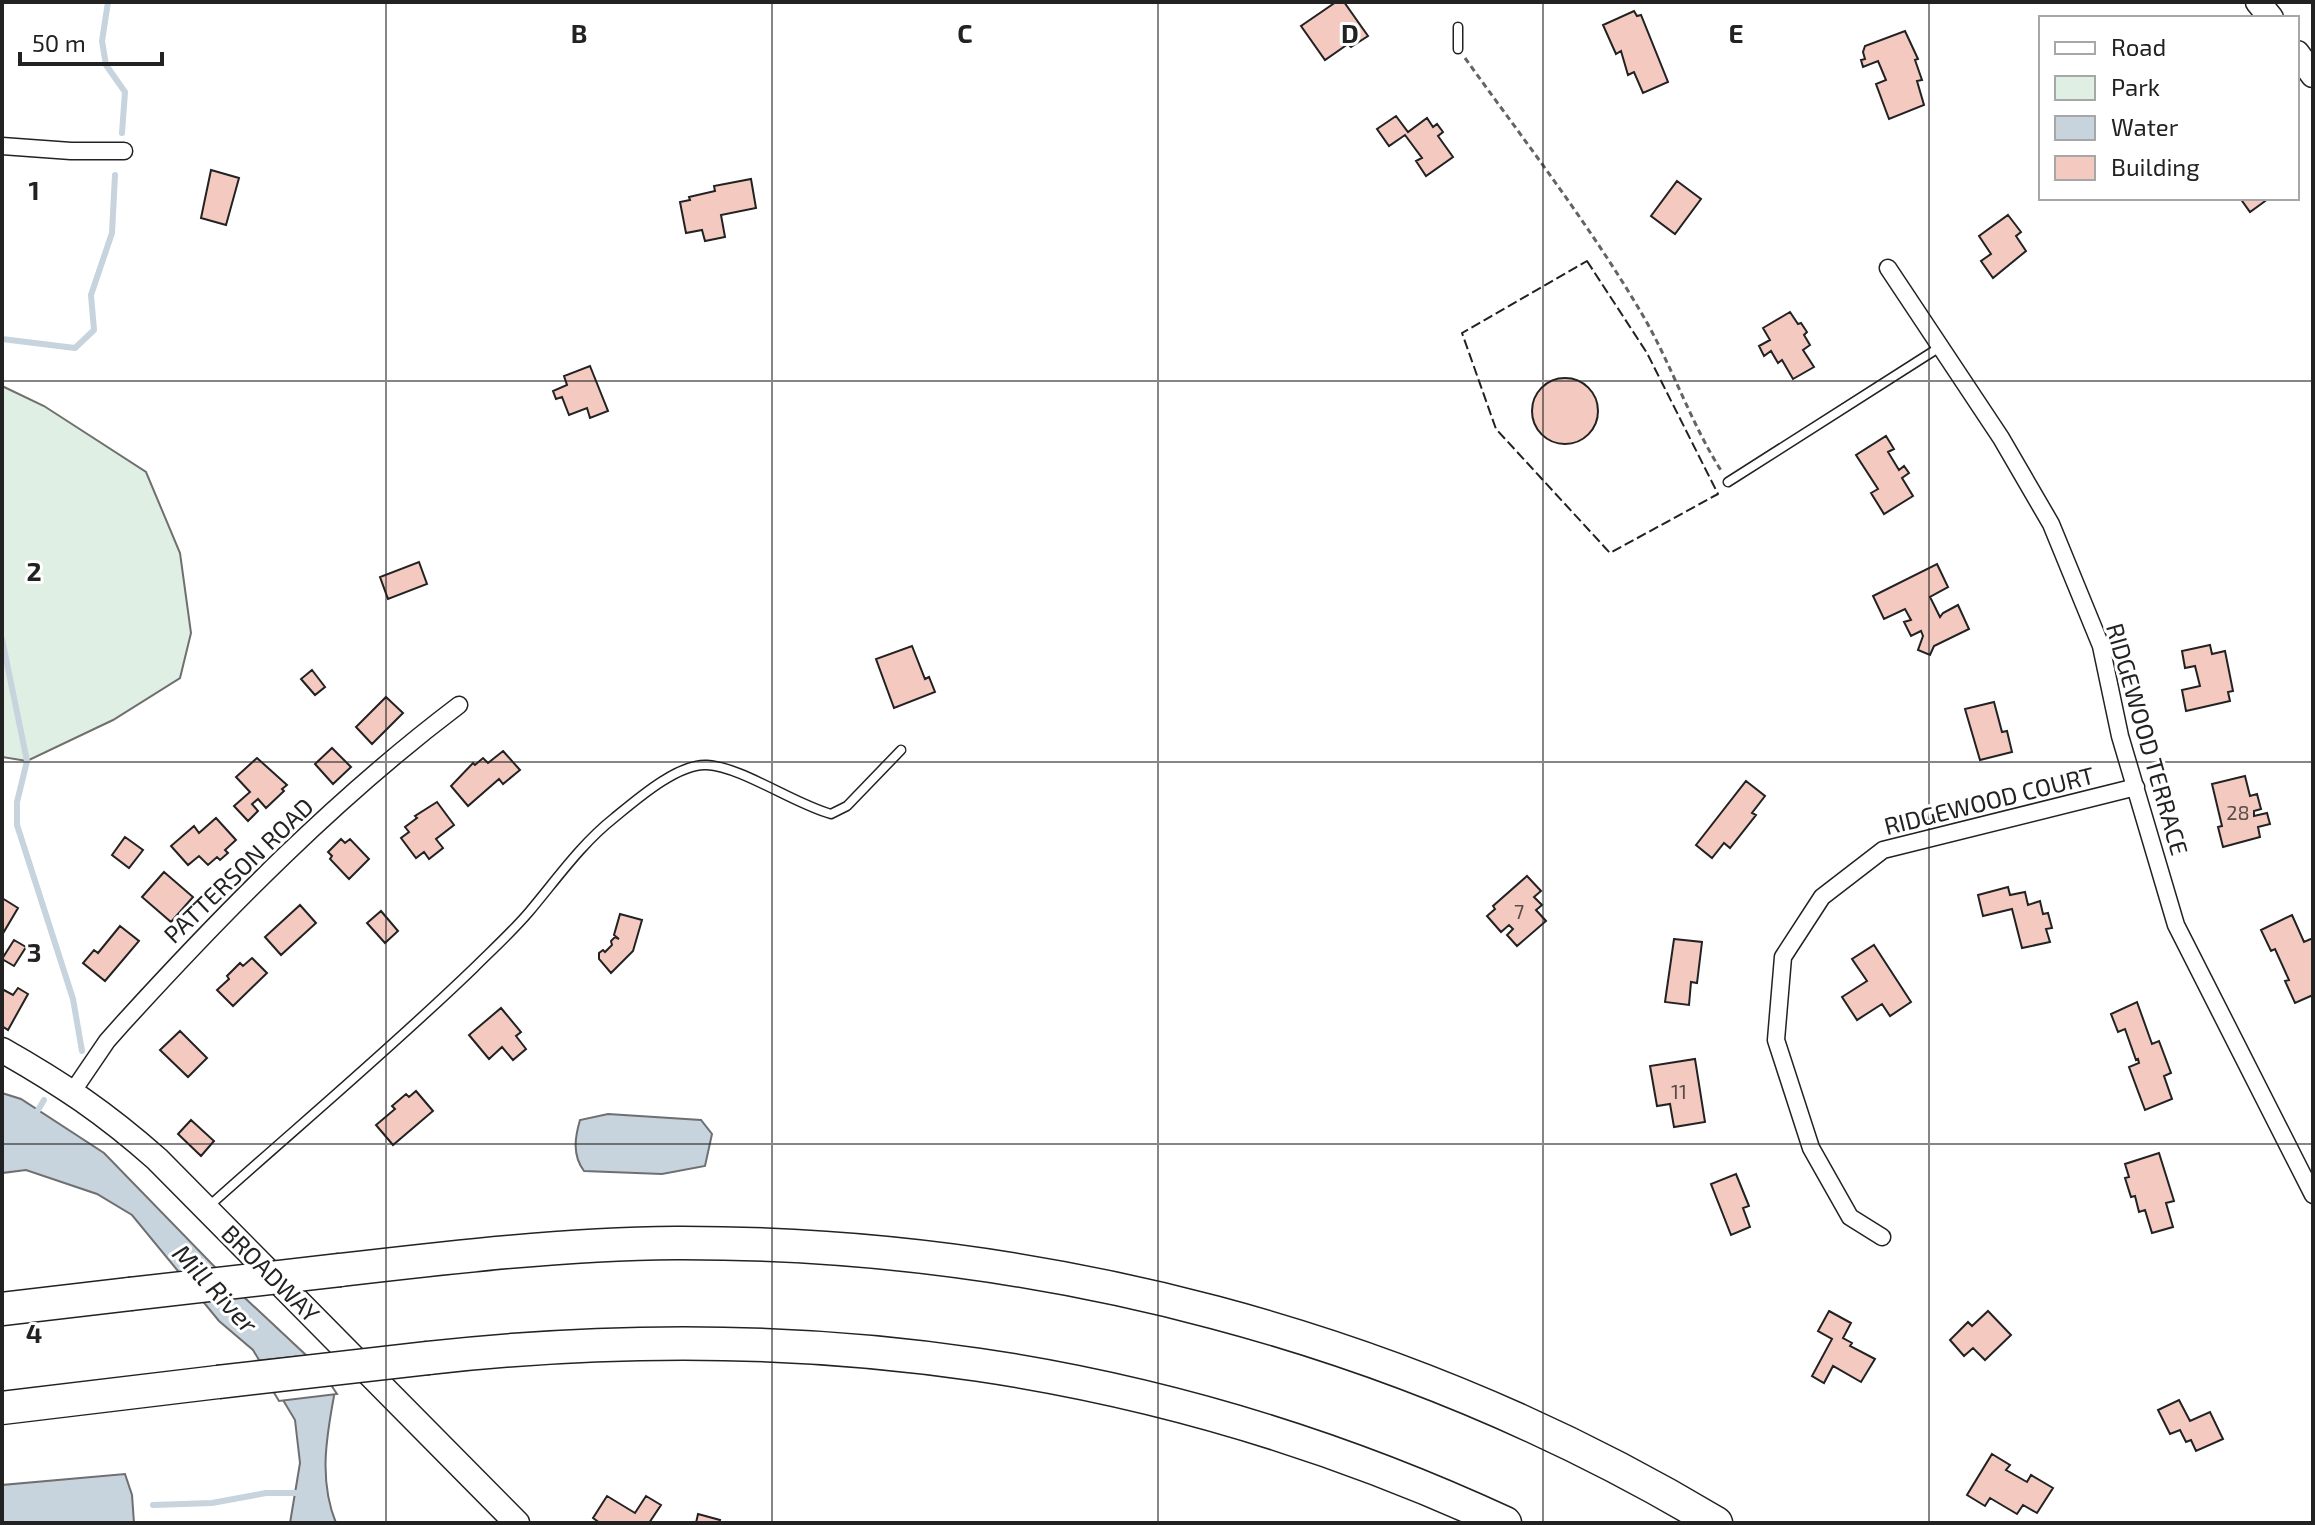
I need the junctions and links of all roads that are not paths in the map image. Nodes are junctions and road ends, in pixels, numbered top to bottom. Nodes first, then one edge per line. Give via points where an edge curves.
1 (1458, 27) dead end
2 (1458, 49) road end
3 (2299, 56) edge
4 (2313, 75) edge
5 (2, 146) edge
6 (124, 151) dead end
7 (1888, 268) dead end
8 (1940, 347) junction
9 (1728, 482) road end
10 (459, 705) dead end
11 (901, 750) dead end
12 (2136, 787) junction
13 (2, 1050) edge
14 (73, 1091) junction
15 (2313, 1195) edge
16 (207, 1208) junction
17 (1882, 1237) dead end
18 (2, 1309) edge
19 (2, 1408) edge
20 (517, 1523) edge
21 (1505, 1523) edge
22 (1716, 1523) edge

1 - 2 lane
3 - 4 main road
5 - 6 street
7 - 8 street, RIDGEWOOD TERRACE
8 - 9 lane
8 - 12 street, RIDGEWOOD TERRACE via 2051,524 2101,646
10 - 14 street, PATTERSON ROAD via 406,745 245,892 115,1032
11 - 16 lane via 847,806 831,814 707,764 681,770 658,784 581,849 472,969
12 - 15 street, RIDGEWOOD TERRACE via 2176,925
12 - 17 street, RIDGEWOOD COURT via 1883,850 1822,897 1783,957 1776,1040 1811,1148 1850,1217
13 - 14 main road, BROADWAY
14 - 16 main road, BROADWAY via 115,1122
16 - 20 main road, BROADWAY
18 - 22 highway, bridge via 527,1250 676,1243 849,1250 1041,1274 1194,1307 1303,1339 1380,1364 1542,1431
19 - 21 highway, bridge via 428,1358 595,1344 828,1347 966,1361 1106,1387 1245,1424 1375,1468

